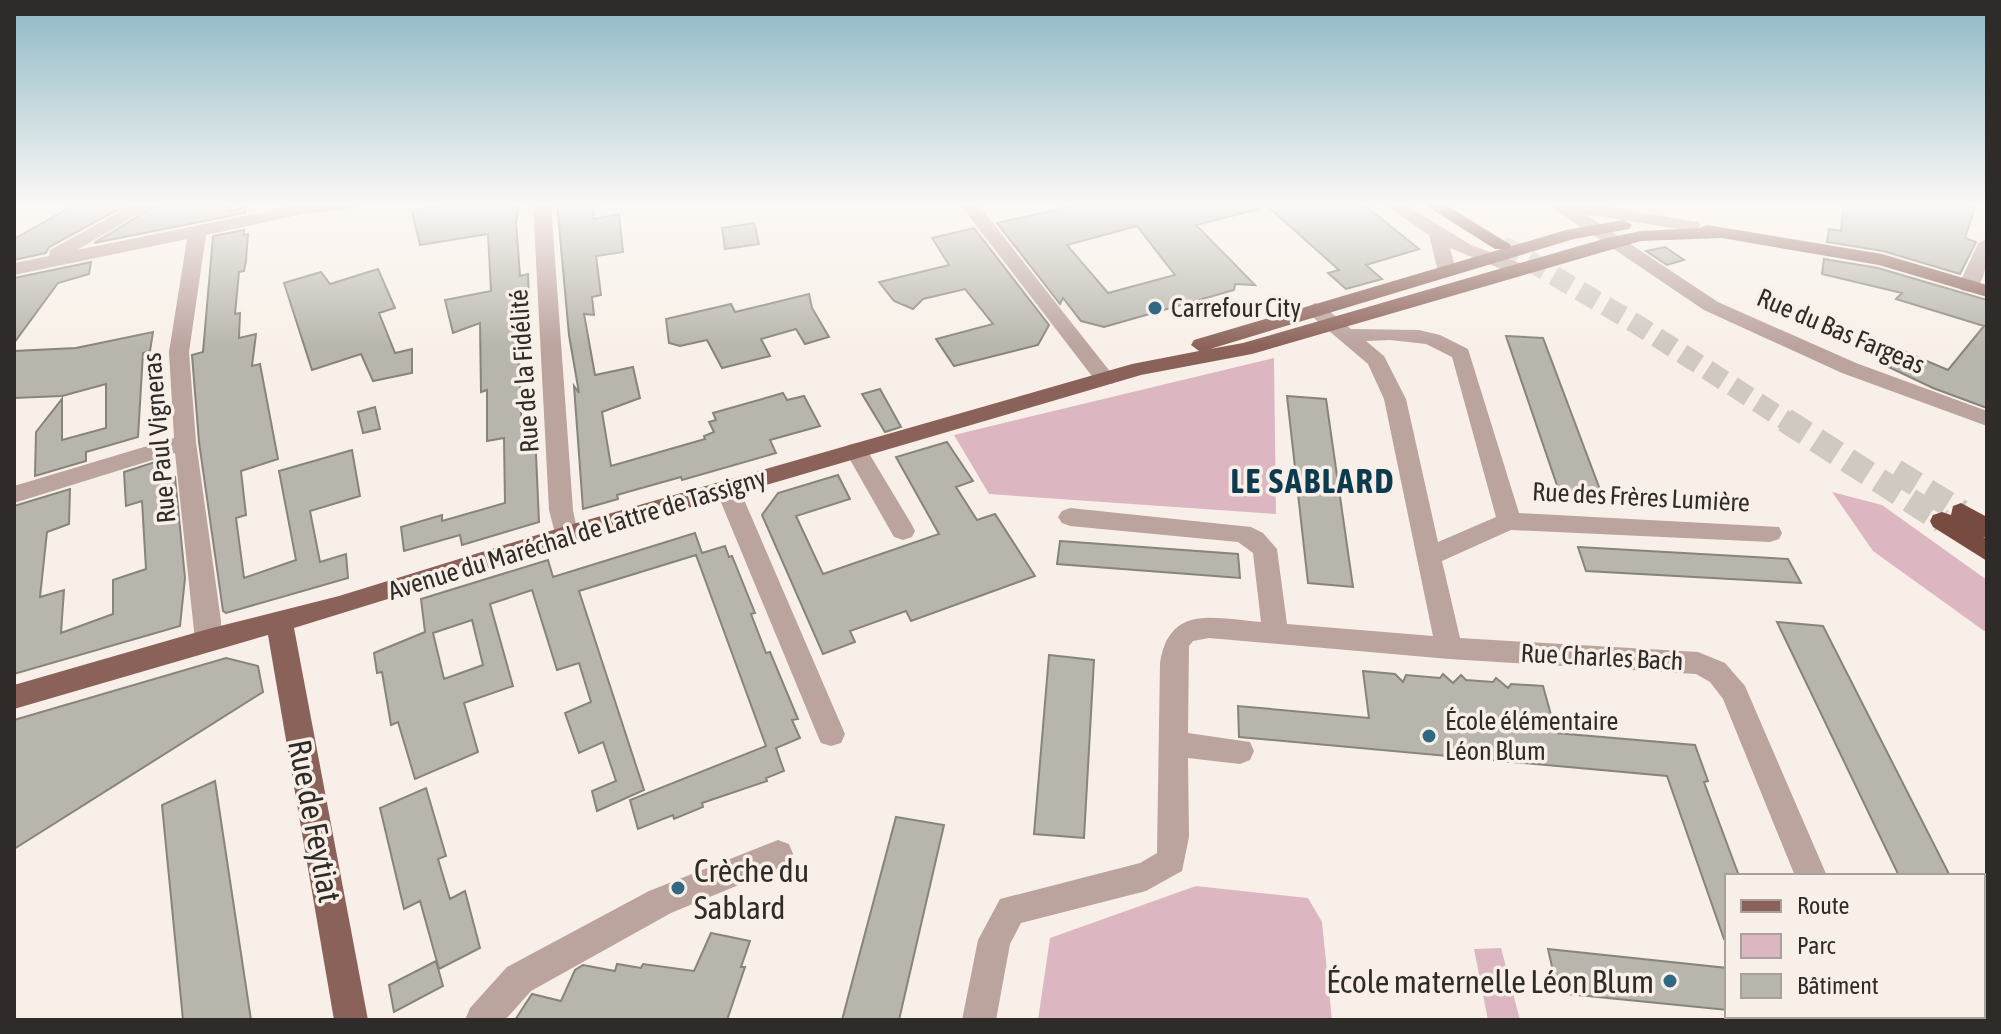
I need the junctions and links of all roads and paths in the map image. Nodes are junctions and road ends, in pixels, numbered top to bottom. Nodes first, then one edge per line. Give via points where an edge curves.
1 (63, 251) edge
2 (99, 251) edge
3 (194, 251) edge
4 (545, 251) edge
5 (1006, 251) edge
6 (1442, 251) edge
7 (1499, 251) edge
8 (1503, 251) edge
9 (1573, 251) edge
10 (1631, 251) edge
11 (1830, 251) edge
12 (1986, 251) edge
13 (1567, 254) joint
14 (42, 263) junction
15 (14, 269) edge
16 (1518, 269) junction
17 (1446, 271) junction
18 (1978, 288) edge
19 (1330, 323) junction
20 (1105, 379) junction
21 (1987, 419) edge
22 (185, 442) junction
23 (856, 451) junction
24 (727, 488) junction
25 (14, 495) edge
26 (1070, 517) dead end
27 (1509, 521) junction
28 (1987, 529) edge
29 (903, 531) dead end
30 (1770, 533) dead end
31 (566, 535) junction
32 (1987, 552) edge
33 (1429, 556) junction
34 (280, 621) junction
35 (1275, 631) junction
36 (208, 640) junction
37 (1449, 648) junction
38 (14, 697) edge
39 (831, 734) dead end
40 (1173, 744) junction
41 (1240, 751) dead end
42 (778, 854) dead end
43 (1810, 874) edge
44 (351, 1020) edge
45 (482, 1020) edge
46 (979, 1020) edge

1 - 14 street
2 - 14 street
3 - 22 street, Rue Paul Vigneras via 179,352
4 - 31 street, Rue de la Fidélité
5 - 20 street
6 - 17 street
7 - 17 main road, Avenue du Maréchal de Lattre de Tassigny
8 - 16 street
9 - 13 main road, Avenue du Maréchal de Lattre de Tassigny
10 - 21 street, Rue du Bas Fargeas via 1711,306 1849,368
11 - 18 main road, Avenue du Maréchal de Lattre de Tassigny via 1882,260
12 - 18 street
13 - 16 main road, Avenue du Maréchal de Lattre de Tassigny
14 - 15 street
16 - 19 main road, Avenue du Maréchal de Lattre de Tassigny
17 - 19 main road, Avenue du Maréchal de Lattre de Tassigny
19 - 20 main road, Avenue du Maréchal de Lattre de Tassigny via 1201,345
19 - 27 street via 1442,340 1461,354
19 - 33 street via 1377,361 1395,399
20 - 23 main road, Avenue du Maréchal de Lattre de Tassigny
22 - 25 street
22 - 36 street, Rue Paul Vigneras
23 - 24 main road, Avenue du Maréchal de Lattre de Tassigny
23 - 29 street
24 - 31 main road, Avenue du Maréchal de Lattre de Tassigny
24 - 39 street
26 - 35 street via 1242,533 1254,539 1265,549
27 - 30 street, Rue des Frères Lumière
27 - 33 street
28 - 32 highway via 1951,517
31 - 34 main road, Avenue du Maréchal de Lattre de Tassigny
33 - 37 street
34 - 36 main road, Avenue du Maréchal de Lattre de Tassigny
34 - 44 main road, Rue de Feytiat
35 - 37 street, Rue Charles Bach
35 - 40 street, Rue Charles Bach via 1185,632 1176,643 1173,663
36 - 38 main road, Avenue du Maréchal de Lattre de Tassigny
37 - 43 street, Rue Charles Bach via 1714,668 1735,694
40 - 41 street
40 - 46 street via 1171,861 1146,876 1011,910 994,940
42 - 45 street via 660,902 519,979

